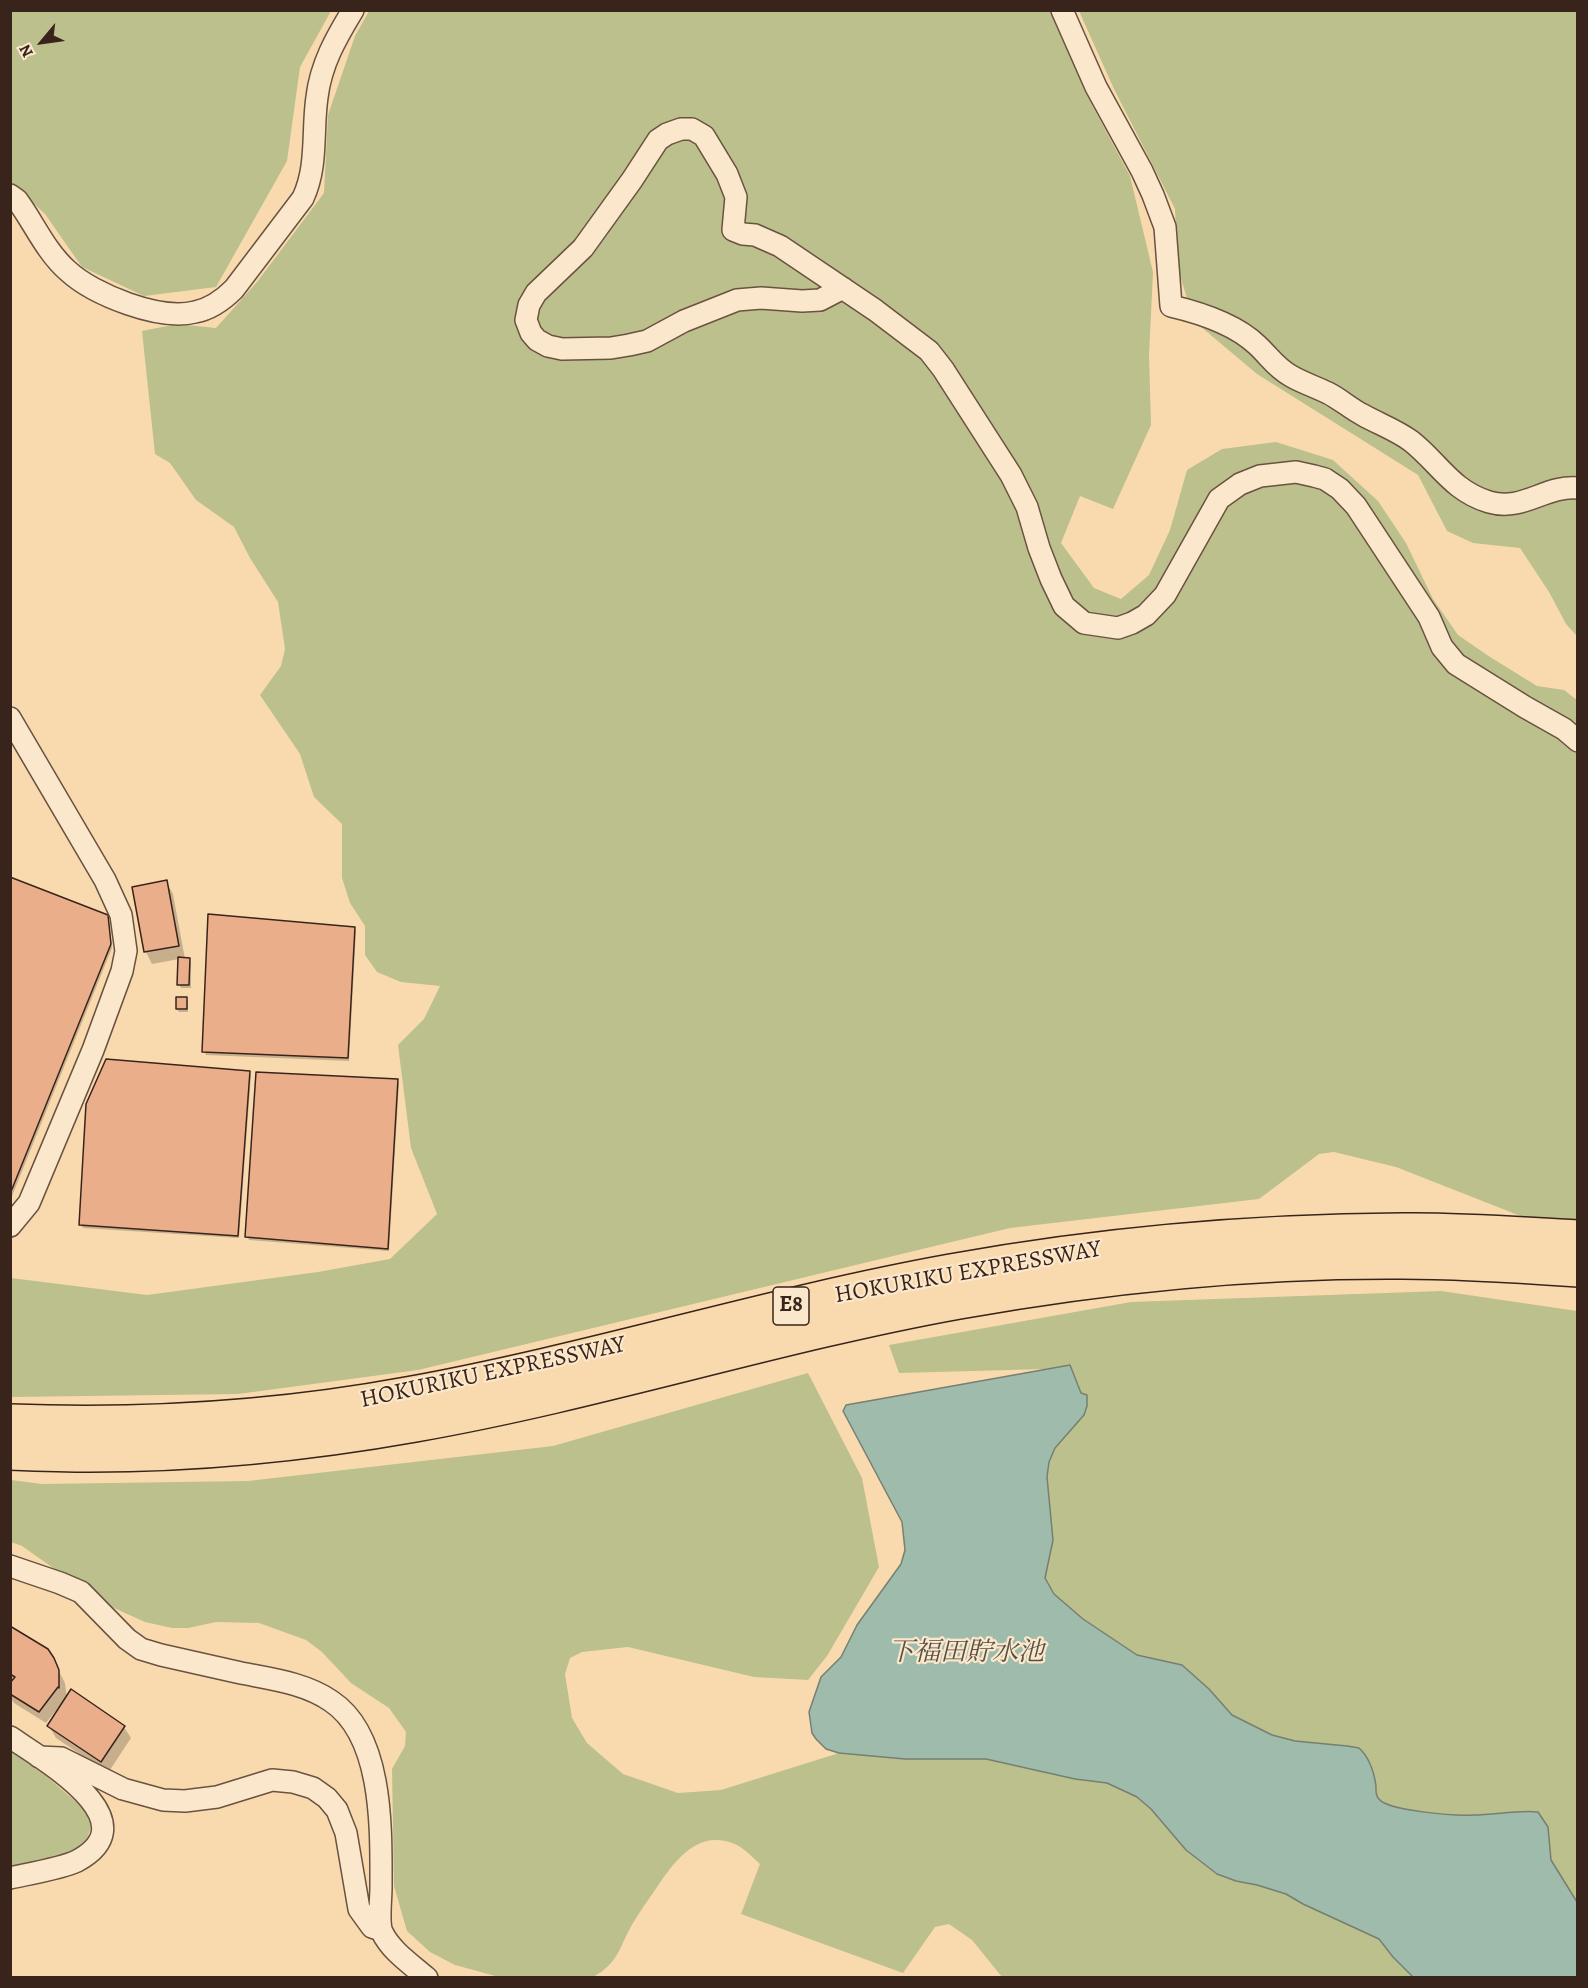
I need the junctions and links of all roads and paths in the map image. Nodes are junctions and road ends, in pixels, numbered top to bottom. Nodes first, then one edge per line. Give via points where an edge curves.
1 (353, 10) edge
2 (1062, 10) edge
3 (10, 195) edge
4 (843, 288) junction
5 (1578, 488) edge
6 (10, 718) edge
7 (1578, 741) edge
8 (10, 1226) edge
9 (1578, 1237) edge
10 (1578, 1270) edge
11 (10, 1421) edge
12 (10, 1453) edge
13 (10, 1566) edge
14 (10, 1737) edge
15 (39, 1756) junction
16 (10, 1878) edge
17 (381, 1930) junction
18 (427, 1977) edge

1 - 3 street via 322,72 311,172 303,198 234,289 212,307 194,313 153,310 117,300 86,284 67,271
2 - 5 street via 1161,216 1171,306 1233,328 1257,345 1277,368 1411,442 1447,478 1470,494 1491,503 1515,504 1558,488
4 - 4 street via 780,246 733,230 736,197 727,174 704,136 692,129 681,129 658,140 583,248 536,293 526,320 531,333 548,346 611,348 647,340 737,300 820,300
4 - 7 street via 928,351 943,369 1011,475 1064,606 1084,623 1118,628 1146,615 1165,595 1219,498 1240,484 1260,476 1296,472 1314,476 1340,489 1356,506 1456,664
6 - 8 street via 105,880 121,915 126,951 93,1050 29,1203
9 - 11 highway, HOKURIKU EXPRESSWAY / E8 via 1406,1230 1288,1232 1062,1253 835,1296 405,1395 299,1411 193,1420 89,1424
10 - 12 highway, HOKURIKU EXPRESSWAY / E8 via 1424,1262 1293,1264 1062,1285 850,1325 529,1402 414,1425 303,1442 194,1451
13 - 17 street via 81,1592 141,1649 285,1682 313,1691 344,1711 359,1734 375,1778 381,1848
14 - 15 street
15 - 16 street via 81,1789 100,1812 104,1833 95,1849 75,1862
15 - 17 street via 61,1758 123,1790 163,1800 217,1797 272,1780 314,1788 338,1810 346,1833 359,1909 372,1927
17 - 18 street via 391,1946

